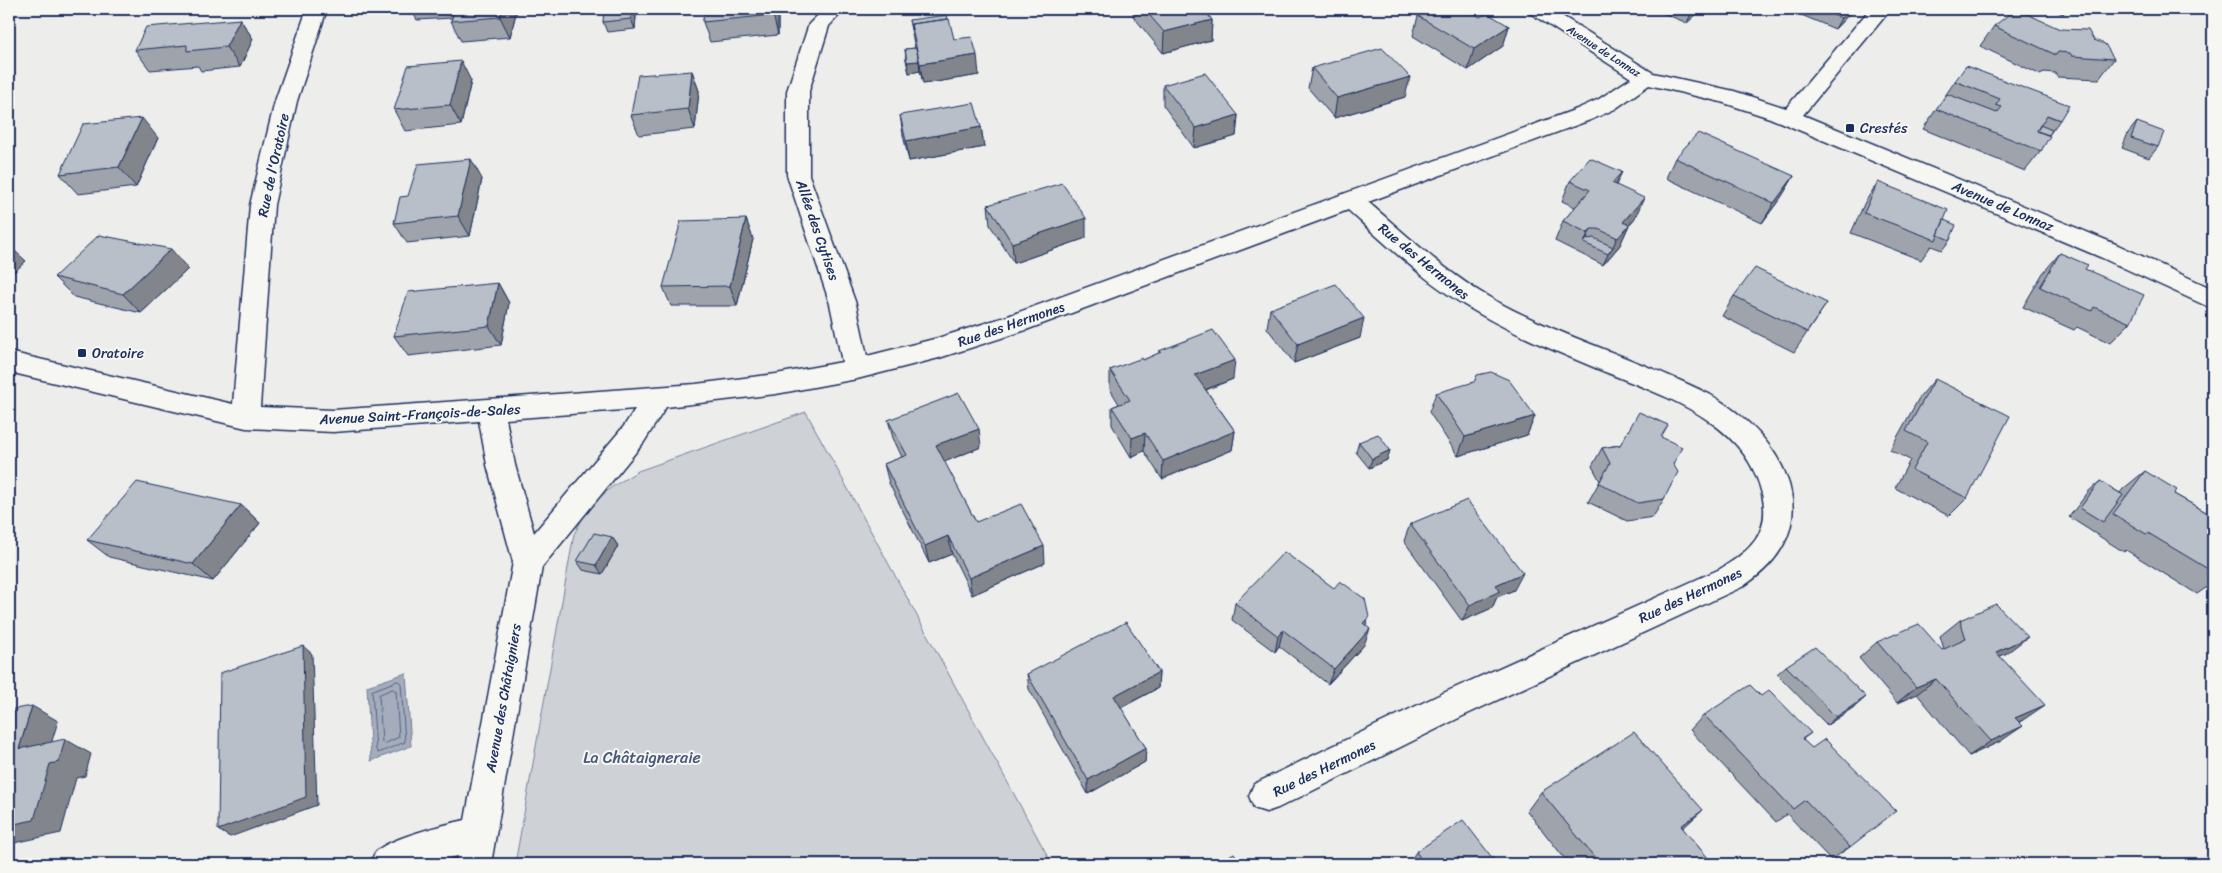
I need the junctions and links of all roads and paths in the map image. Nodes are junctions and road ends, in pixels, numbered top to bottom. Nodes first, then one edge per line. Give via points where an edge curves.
1 (317, 9) edge
2 (835, 9) edge
3 (1537, 9) edge
4 (1881, 9) edge
5 (1646, 78) junction
6 (1790, 117) junction
7 (1352, 201) junction
8 (2213, 300) edge
9 (9, 362) edge
10 (857, 369) junction
11 (657, 398) junction
12 (491, 410) junction
13 (246, 416) junction
14 (528, 562) junction
15 (1266, 796) dead end
16 (477, 849) edge
17 (388, 864) edge

1 - 13 street, Rue de l'Oratoire via 286,100 262,205
2 - 10 street, Allée des Cytises via 819,24 798,91 798,175 843,304
3 - 5 street, Avenue de Lonnaz
4 - 6 street
5 - 6 street, Avenue de Lonnaz via 1735,99
5 - 7 street, Rue des Hermones via 1585,114
6 - 8 street, Avenue de Lonnaz via 2109,251
7 - 10 street, Rue des Hermones via 1017,324 931,351
7 - 15 street, Rue des Hermones via 1426,265 1474,300 1532,330 1680,392 1730,421 1765,462 1780,508 1768,549 1752,566 1731,578 1479,692
9 - 13 street, Avenue Saint-François-de-Sales via 202,409
10 - 11 street, Rue des Hermones via 776,384
11 - 12 street, Avenue Saint-François-de-Sales
11 - 14 street, Avenue des Châtaigniers via 634,434
12 - 13 street, Avenue Saint-François-de-Sales via 334,421
12 - 14 street, Avenue des Châtaigniers via 501,466
14 - 16 street, Avenue des Châtaigniers
16 - 17 street, Avenue des Châtaigniers via 451,839 424,847

